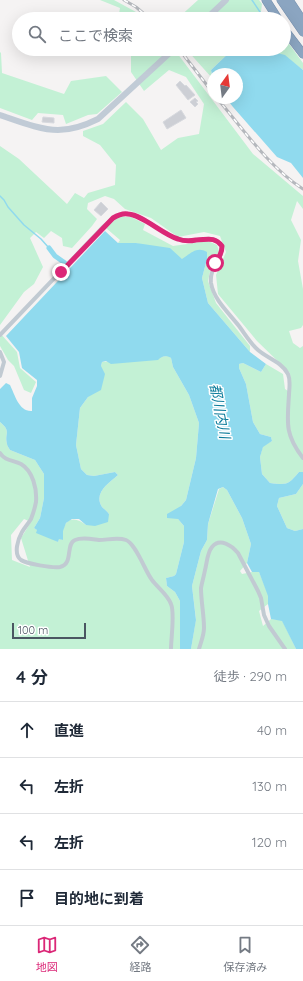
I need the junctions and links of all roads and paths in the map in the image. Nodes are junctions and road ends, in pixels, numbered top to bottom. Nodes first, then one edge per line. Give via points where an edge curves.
1 (226, 0) edge
2 (266, 0) edge
3 (281, 0) edge
4 (289, 0) edge
5 (213, 12) edge
6 (274, 12) edge
7 (289, 12) edge
8 (291, 15) edge
9 (303, 21) edge
10 (303, 32) edge
11 (291, 38) edge
12 (303, 54) edge
13 (167, 56) edge
14 (0, 115) edge
15 (0, 335) edge
16 (0, 352) edge
17 (0, 376) edge
18 (0, 453) edge
19 (303, 458) edge
20 (171, 649) edge
21 (199, 649) edge
22 (285, 649) edge

1 - 5 street
2 - 6 highway
3 - 7 highway
4 - 9 highway
8 - 10 highway
11 - 12 highway
13 - 14 street via 98,119 86,125 58,130
15 - 19 street via 103,227 119,215 135,215 178,239 216,240 222,246 222,251 212,270 211,284 215,295 251,344 287,373 290,388 287,427 292,443
16 - 17 street via 4,362
18 - 20 street via 8,460 22,465 34,480 36,501 31,519 19,538 17,555 20,559 50,567 61,567 66,563 70,545 75,539 121,539 130,542 149,575 171,603
21 - 22 street via 204,628 202,585 209,553 215,544 220,543 229,544 238,553 258,590 269,626

